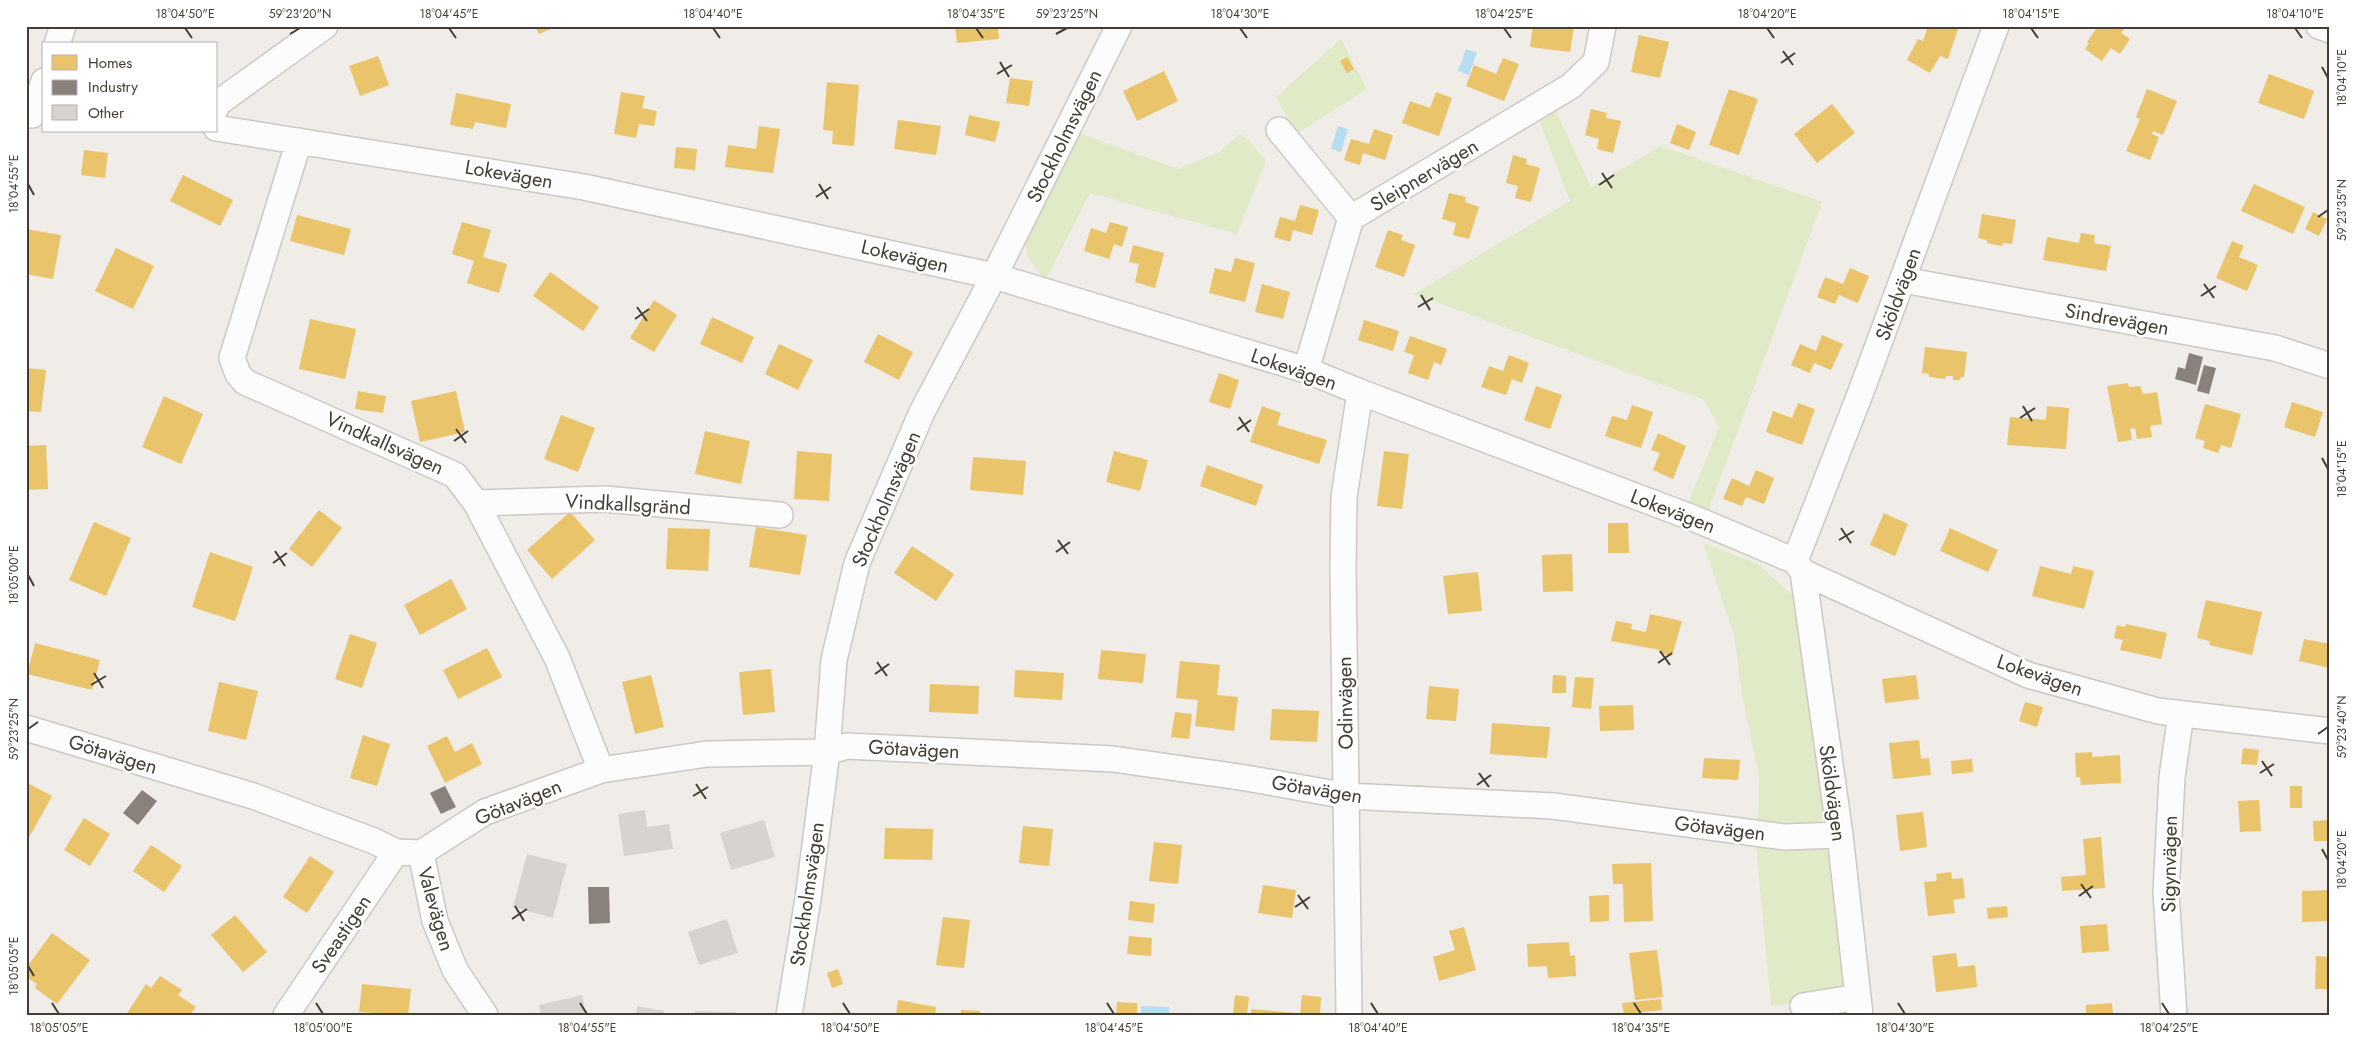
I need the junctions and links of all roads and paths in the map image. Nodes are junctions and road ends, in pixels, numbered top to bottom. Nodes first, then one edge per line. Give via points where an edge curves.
1 (63, 26) edge
2 (325, 26) edge
3 (1119, 26) edge
4 (1603, 26) edge
5 (1996, 26) edge
6 (2319, 26) edge
7 (2330, 30) edge
8 (58, 42) edge
9 (42, 88) edge
10 (218, 103) edge
11 (34, 115) edge
12 (218, 128) edge
13 (1279, 130) dead end
14 (299, 141) junction
15 (1351, 218) junction
16 (994, 276) junction
17 (1903, 280) junction
18 (2330, 366) edge
19 (1306, 370) junction
20 (1360, 392) junction
21 (476, 503) junction
22 (780, 515) dead end
23 (1799, 566) junction
24 (2181, 714) junction
25 (26, 728) edge
26 (2330, 731) edge
27 (827, 752) junction
28 (601, 770) junction
29 (1347, 796) junction
30 (1840, 835) junction
31 (396, 852) junction
32 (421, 853) junction
33 (1803, 1006) dead end
34 (1859, 1006) edge
35 (286, 1015) edge
36 (485, 1015) edge
37 (789, 1015) edge
38 (1350, 1015) edge
39 (2174, 1015) edge

1 - 8 street
2 - 10 street
3 - 16 street, Stockholmsvägen
4 - 15 street, Sleipnervägen via 1596,62 1571,86
5 - 17 street, Sköldvägen
6 - 7 street
9 - 11 street
12 - 14 street, Lokevägen
13 - 15 street
14 - 16 street, Lokevägen via 584,187
14 - 21 street, Vindkallsvägen via 232,358 238,374 245,382 455,475
15 - 19 street, Sleipnervägen
16 - 19 street, Lokevägen
16 - 27 street, Stockholmsvägen via 922,412 857,562 834,660
17 - 18 street, Sindrevägen via 2275,348
17 - 23 street, Sköldvägen
19 - 20 street, Lokevägen
20 - 23 street, Lokevägen via 1693,518
20 - 29 street, Odinvägen via 1344,497
21 - 22 street, Vindkallsgränd via 605,499
21 - 28 street, Vindkallsvägen via 557,658
23 - 24 street, Lokevägen via 2028,675
23 - 30 street, Sköldvägen
24 - 26 street, Lokevägen
24 - 39 street, Sigynvägen via 2172,777 2166,893
25 - 31 street, Götavägen via 253,796 374,840
27 - 28 street, Götavägen via 707,754
27 - 29 street, Götavägen via 847,746 1113,759
27 - 37 street, Stockholmsvägen
28 - 32 street, Götavägen via 485,812
29 - 30 street, Götavägen via 1553,806 1784,836
29 - 38 street, Odinvägen
30 - 34 street, Sköldvägen
31 - 32 street, Götavägen
31 - 35 street, Sveastigen
32 - 36 street, Valevägen via 435,921 448,954
33 - 34 street

